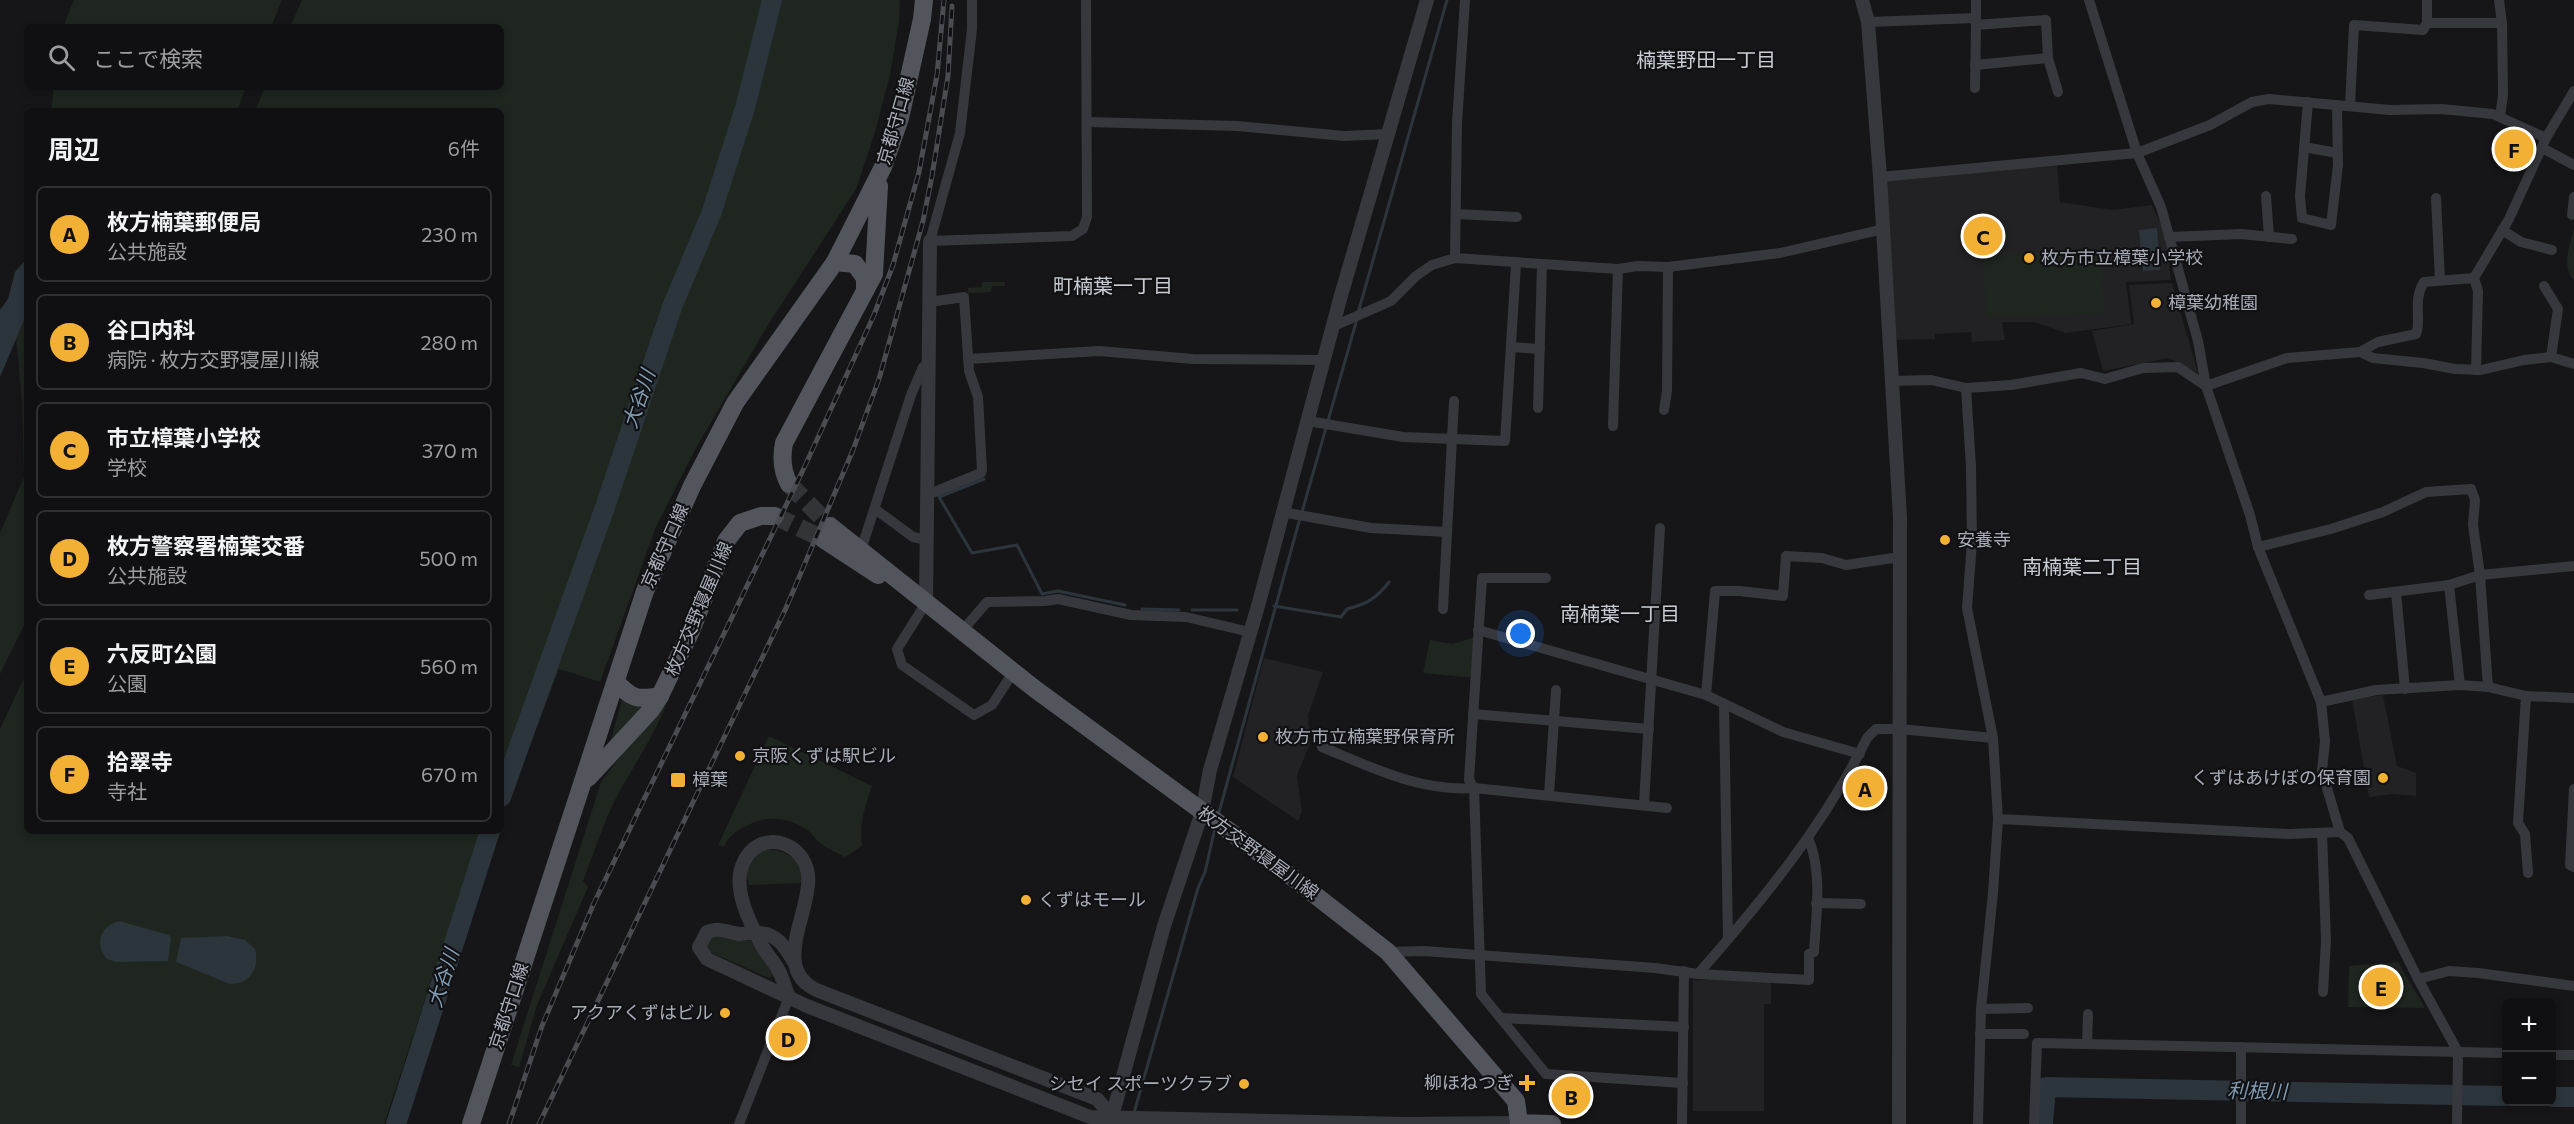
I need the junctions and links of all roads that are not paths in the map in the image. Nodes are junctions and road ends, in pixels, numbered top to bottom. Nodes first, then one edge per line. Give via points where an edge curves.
1 (924, 0) edge
2 (972, 0) edge
3 (1086, 0) edge
4 (1427, 0) edge
5 (1465, 0) edge
6 (1862, 0) edge
7 (1976, 0) edge
8 (2089, 0) edge
9 (2427, 0) edge
10 (2499, 0) edge
11 (1976, 21) junction
12 (1868, 22) junction
13 (2427, 23) junction
14 (2502, 23) junction
15 (2048, 58) junction
16 (1975, 65) junction
17 (1975, 88) dead end
18 (2574, 91) edge
19 (2058, 92) dead end
20 (2308, 102) junction
21 (2337, 105) junction
22 (2350, 105) junction
23 (2570, 108) edge
24 (2500, 117) junction
25 (1088, 122) junction
26 (1388, 134) junction
27 (2544, 143) junction
28 (2304, 147) junction
29 (2137, 153) junction
30 (2337, 153) junction
31 (2574, 165) edge
32 (884, 167) junction
33 (1880, 177) junction
34 (2266, 196) dead end
35 (2574, 197) edge
36 (2436, 198) dead end
37 (1456, 214) junction
38 (2572, 215) dead end
39 (1517, 217) dead end
40 (1884, 229) junction
41 (2502, 230) junction
42 (2169, 237) junction
43 (2269, 237) junction
44 (2292, 239) dead end
45 (930, 241) junction
46 (2552, 250) dead end
47 (1455, 258) junction
48 (835, 262) junction
49 (1516, 264) junction
50 (1542, 265) junction
51 (1668, 267) junction
52 (1618, 269) junction
53 (2474, 279) junction
54 (2440, 280) junction
55 (2541, 284) dead end
56 (865, 291) junction
57 (929, 302) junction
58 (1334, 327) junction
59 (1511, 347) junction
60 (1540, 349) junction
61 (2360, 352) junction
62 (2551, 357) junction
63 (968, 359) junction
64 (1325, 360) junction
65 (2574, 364) edge
66 (928, 365) junction
67 (2476, 369) junction
68 (1891, 381) junction
69 (2206, 386) junction
70 (1966, 388) junction
71 (1454, 401) dead end
72 (1538, 408) dead end
73 (1664, 410) dead end
74 (1308, 421) junction
75 (1613, 426) dead end
76 (1452, 438) junction
77 (789, 484) tunnel mouth
78 (927, 495) junction
79 (874, 509) junction
80 (1282, 512) junction
81 (775, 516) tunnel mouth
82 (1660, 528) dead end
83 (1447, 532) junction
84 (927, 540) junction
85 (2258, 547) junction
86 (861, 550) junction
87 (1900, 557) junction
88 (2574, 567) edge
89 (2480, 575) junction
90 (1546, 578) dead end
91 (2450, 585) junction
92 (2396, 592) junction
93 (2369, 595) dead end
94 (926, 603) junction
95 (1443, 609) dead end
96 (963, 630) junction
97 (1478, 630) junction
98 (1250, 632) junction
99 (1014, 671) junction
100 (1653, 679) junction
101 (616, 682) junction
102 (2460, 686) junction
103 (2488, 687) junction
104 (2405, 689) junction
105 (1556, 690) dead end
106 (1706, 695) junction
107 (660, 696) junction
108 (2526, 696) junction
109 (2574, 698) edge
110 (2321, 702) junction
111 (1724, 706) junction
112 (1473, 714) junction
113 (1554, 721) junction
114 (1649, 729) junction
115 (1900, 729) junction
116 (1994, 738) junction
117 (1322, 747) dead end
118 (1860, 754) junction
119 (583, 784) junction
120 (1474, 788) junction
121 (2574, 789) edge
122 (1549, 795) junction
123 (1644, 804) junction
124 (1667, 808) dead end
125 (1202, 812) junction
126 (1998, 819) junction
127 (2340, 832) junction
128 (2322, 833) junction
129 (1808, 838) junction
130 (2574, 867) edge
131 (2528, 873) dead end
132 (1816, 903) junction
133 (1861, 904) dead end
134 (756, 933) junction
135 (1728, 939) junction
136 (1388, 952) junction
137 (1480, 956) junction
138 (794, 962) junction
139 (1684, 971) junction
140 (1698, 974) junction
141 (2418, 979) junction
142 (2574, 986) edge
143 (2323, 992) dead end
144 (789, 997) junction
145 (2028, 1008) dead end
146 (1981, 1009) junction
147 (2088, 1014) dead end
148 (1502, 1018) junction
149 (1684, 1027) junction
150 (1980, 1034) junction
151 (2024, 1034) dead end
152 (2087, 1044) junction
153 (2241, 1047) junction
154 (2458, 1052) junction
155 (2502, 1053) edge
156 (2556, 1055) edge
157 (2574, 1055) edge
158 (1683, 1083) junction
159 (1112, 1121) edge
160 (1266, 1122) edge
161 (1519, 1123) edge
162 (471, 1124) edge
163 (739, 1124) edge
164 (1484, 1124) edge
165 (1552, 1124) edge
166 (1682, 1124) edge
167 (1899, 1124) edge
168 (1978, 1124) edge
169 (2034, 1124) edge
170 (2241, 1124) edge
171 (2457, 1124) edge

1 - 32 main road, 京都守口線 via 900,118
2 - 45 street via 960,133
3 - 25 street
4 - 26 street
5 - 37 street
6 - 12 street
7 - 11 street
8 - 29 street
9 - 13 street
10 - 14 street
11 - 12 street
11 - 15 street via 2046,20
11 - 16 street
12 - 33 street
13 - 14 street
13 - 22 street via 2423,30 2354,25
14 - 24 street
15 - 16 street
15 - 19 street
16 - 17 street
18 - 23 street
20 - 21 street
20 - 28 street
20 - 29 street via 2252,102 2210,125
21 - 22 street
21 - 30 street
22 - 24 street via 2390,110 2441,109
23 - 27 street
24 - 27 street
25 - 26 street via 1237,126 1344,136
25 - 45 street via 1087,217 1083,229 1072,236
26 - 58 street
27 - 31 street
27 - 41 street
28 - 30 street
28 - 30 street via 2302,218 2331,225
29 - 33 street
29 - 42 street via 2161,207
32 - 48 main road, 京都守口線
32 - 56 main road via 877,194 874,274
33 - 40 street
34 - 43 street
35 - 38 street
36 - 54 street
37 - 39 street
37 - 47 street
40 - 51 street via 1780,253
40 - 68 street
41 - 46 street via 2521,242
41 - 53 street
42 - 43 street
42 - 69 street via 2198,341
43 - 44 street
45 - 57 street
47 - 49 street
47 - 58 street via 1432,265 1391,301
48 - 56 main road via 855,264 865,278
48 - 101 main road, 京都守口線 via 735,403 645,591
49 - 50 street
49 - 59 street
50 - 52 street
50 - 60 street
51 - 52 street
51 - 73 street
52 - 75 street
53 - 54 street
53 - 67 street via 2478,291
54 - 61 street via 2424,282 2419,289 2416,334 2379,342
55 - 62 street via 2558,309
56 - 77 main road via 784,443 782,456
57 - 63 street via 964,297
57 - 66 street
58 - 64 street
59 - 60 street
59 - 76 street via 1505,441
60 - 72 street
61 - 67 street via 2373,358
61 - 69 street via 2287,358
62 - 65 street
62 - 67 street
63 - 64 street via 1099,351 1193,359
63 - 78 street via 978,397 982,470
64 - 74 street
66 - 78 street
66 - 79 street via 923,367 911,395
68 - 70 street via 1931,380
68 - 87 street
69 - 70 street via 2178,368 2143,368 2104,379 2081,373
69 - 85 street
70 - 116 street via 1972,542 1967,608
71 - 76 street
74 - 76 street via 1402,437
74 - 80 street
76 - 83 street
78 - 84 street
79 - 84 street via 914,537
79 - 86 street
80 - 83 street via 1371,528
80 - 98 street
81 - 107 main road, 枚方交野寝屋川線 via 740,523 726,541 691,631
82 - 100 street
83 - 95 street
84 - 94 street
85 - 89 street via 2383,512 2426,492 2471,489
85 - 110 street
86 - 94 main road, 枚方交野寝屋川線
86 - 94 main road, 枚方交野寝屋川線 via 826,532 860,565
87 - 106 street via 1846,565 1822,558 1786,556 1783,596 1715,591
87 - 115 street
88 - 89 street
89 - 91 street
89 - 103 street
90 - 97 street via 1482,578
91 - 92 street
91 - 102 street
92 - 93 street
92 - 104 street
94 - 96 main road, 枚方交野寝屋川線
94 - 99 street via 897,649 902,665 974,715 992,705
96 - 98 street via 987,602 1058,599 1131,615 1186,617
96 - 99 main road, 枚方交野寝屋川線
97 - 100 street
97 - 112 street
98 - 125 street via 1210,770
99 - 125 main road, 枚方交野寝屋川線
100 - 106 street
100 - 114 street
101 - 107 main road, 枚方交野寝屋川線 via 640,700
101 - 119 main road, 京都守口線
102 - 103 street
102 - 104 street
103 - 108 street
104 - 110 street via 2376,690
105 - 113 street
106 - 111 street
107 - 119 main road, 枚方交野寝屋川線
108 - 109 street
108 - 131 street via 2518,823 2525,834 2523,861
110 - 127 street via 2325,741 2322,771
111 - 118 street via 1783,732
111 - 135 street
112 - 113 street
112 - 120 street via 1469,780
113 - 114 street
113 - 122 street
114 - 123 street
115 - 116 street
115 - 118 street via 1876,729
115 - 167 street
116 - 126 street
117 - 120 street via 1416,783 1452,790
118 - 129 street
119 - 162 main road, 京都守口線
120 - 122 street
120 - 137 street
121 - 130 street via 2570,865
122 - 123 street
123 - 124 street
125 - 136 main road, 枚方交野寝屋川線
125 - 159 street via 1164,926
126 - 128 street
126 - 146 street
127 - 128 street
127 - 141 street via 2348,838
128 - 143 street via 2326,941
129 - 132 street via 1814,852
129 - 135 street
132 - 133 street
132 - 140 street via 1809,980
134 - 138 street via 774,936
134 - 138 street via 739,889 743,862 758,845 789,845 804,860 809,879
134 - 144 street via 779,970
134 - 144 street via 717,928 707,932 700,950 707,959
135 - 140 street
136 - 137 street
136 - 161 main road, 枚方交野寝屋川線 via 1516,1101
137 - 139 street
137 - 148 street via 1481,994
138 - 159 street via 803,982 814,988 1097,1099
139 - 140 street
139 - 149 street
141 - 142 street via 2449,972 2478,973
141 - 154 street
144 - 159 street via 1090,1117
144 - 163 street
145 - 146 street
146 - 150 street
147 - 152 street
148 - 149 street
148 - 158 street via 1546,1074
149 - 158 street
150 - 151 street
150 - 168 street
152 - 153 street
152 - 169 street via 2037,1043
153 - 154 street
153 - 170 street
154 - 155 street
154 - 171 street
156 - 157 street
158 - 166 street
159 - 160 street
160 - 164 street
161 - 164 street
161 - 165 main road

